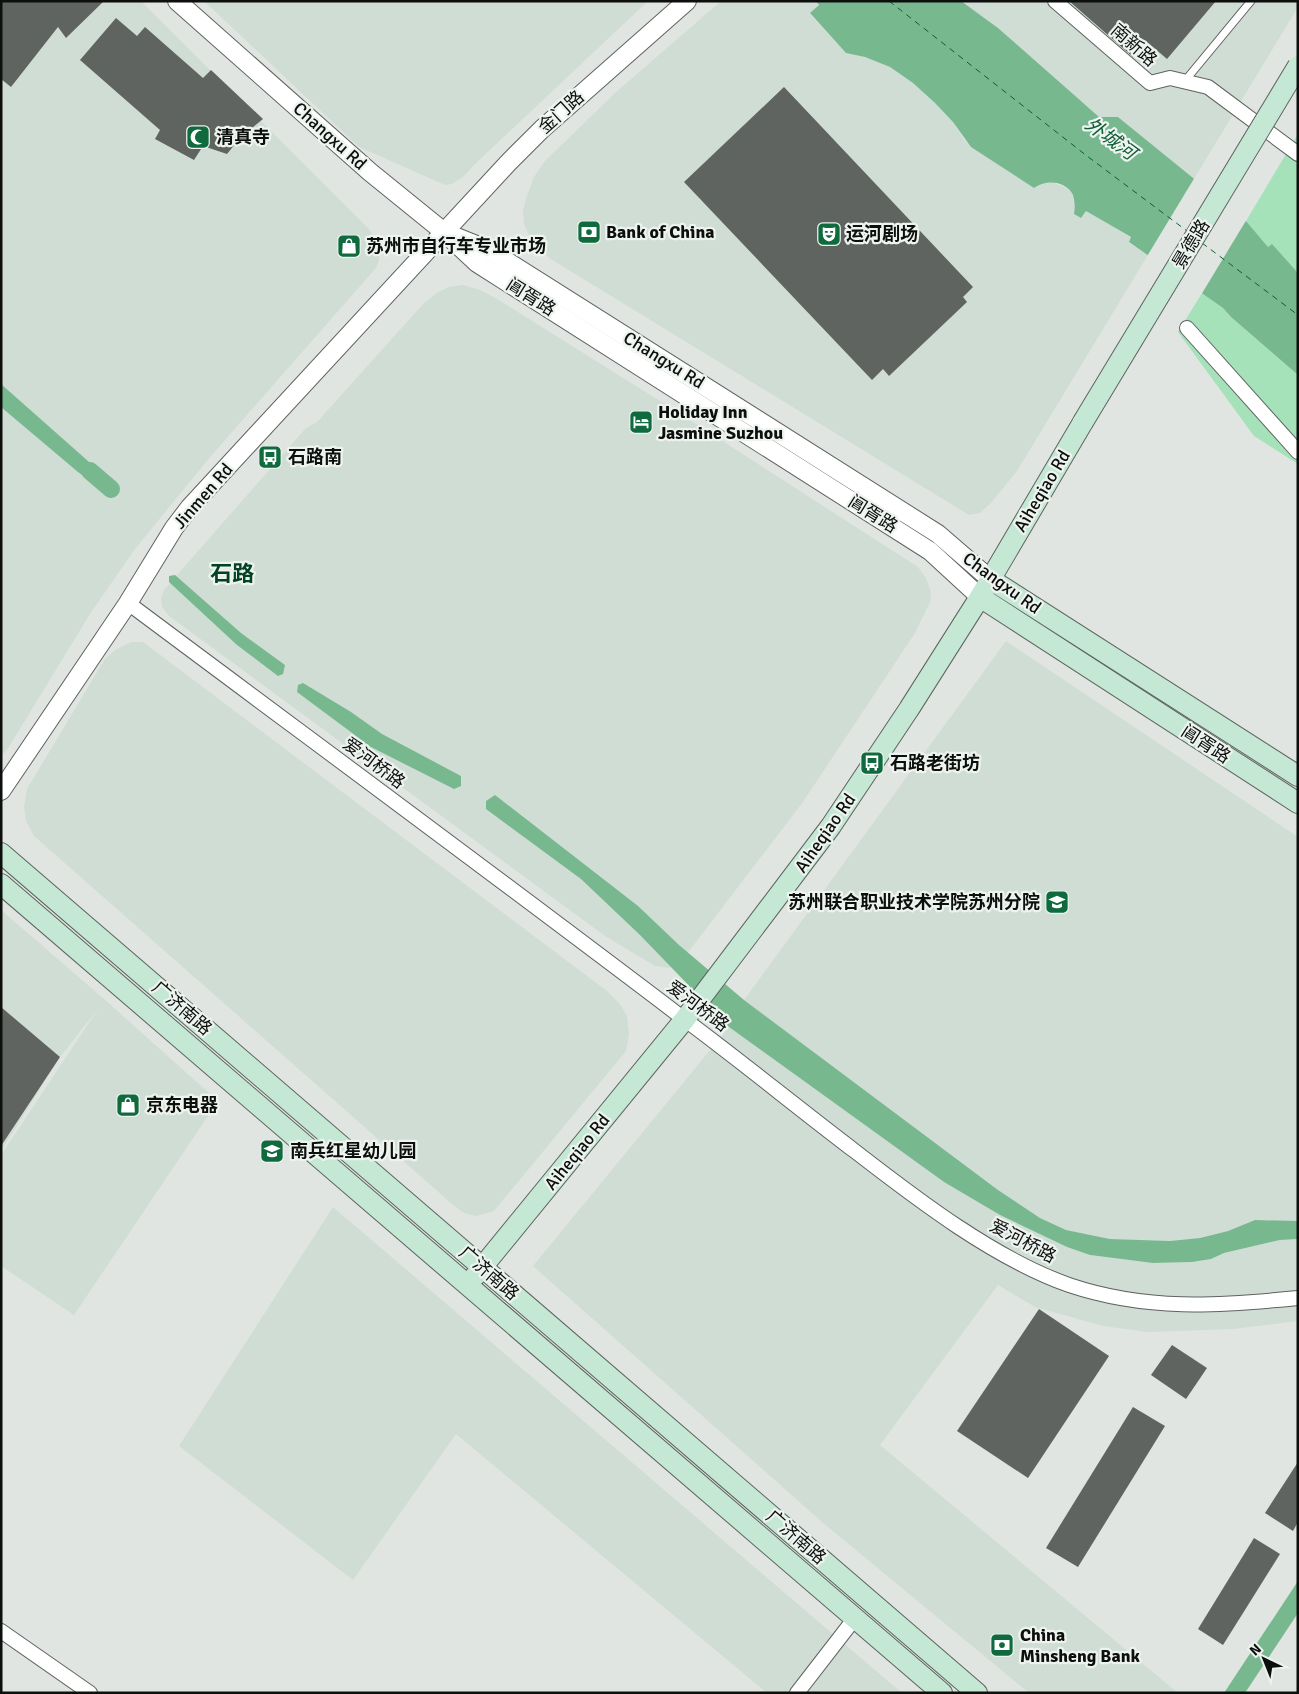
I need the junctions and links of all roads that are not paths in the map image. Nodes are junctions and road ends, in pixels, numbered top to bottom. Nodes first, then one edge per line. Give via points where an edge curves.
1 (178, 1) edge
2 (687, 1) edge
3 (1055, 1) edge
4 (1251, 1) edge
5 (1298, 66) edge
6 (1184, 82) junction
7 (1298, 154) edge
8 (444, 232) junction
9 (1187, 328) dead end
10 (1083, 422) joint
11 (1298, 452) edge
12 (990, 579) junction
13 (980, 597) junction
14 (128, 603) junction
15 (1298, 776) edge
16 (1, 791) edge
17 (1298, 803) edge
18 (1, 853) edge
19 (1, 884) edge
20 (689, 1015) junction
21 (483, 1267) junction
22 (468, 1284) junction
23 (1298, 1298) edge
24 (855, 1618) junction
25 (1, 1631) edge
26 (90, 1693) edge
27 (797, 1693) edge
28 (942, 1693) edge
29 (977, 1693) edge

1 - 8 street, Changxu Rd via 370,172
2 - 8 street, 金门路 via 527,143
3 - 6 street, 南新路 via 1150,84 1170,78
4 - 6 lane
5 - 10 main road, 景德路, bridge
6 - 7 street, 南新路 via 1208,87
8 - 12 street, Changxu Rd via 489,250 922,523
8 - 13 street, 阊胥路 via 477,263 930,551
8 - 14 street, Jinmen Rd via 190,507
9 - 11 street
10 - 12 main road, Aiheqiao Rd
12 - 13 main road, Aiheqiao Rd
12 - 15 main road, Changxu Rd
13 - 17 main road, 阊胥路
13 - 20 main road, Aiheqiao Rd via 837,818
14 - 16 street, Jinmen Rd
14 - 20 street, 爱河桥路
18 - 21 main road, 广济南路
19 - 22 main road, 广济南路
20 - 21 main road, Aiheqiao Rd
20 - 23 street, 爱河桥路 via 918,1199 1032,1269 1094,1293 1143,1303 1215,1304
21 - 22 main road, Aiheqiao Rd
21 - 29 main road, 广济南路
22 - 24 main road, 广济南路
24 - 27 street
24 - 28 main road, 广济南路
25 - 26 street

